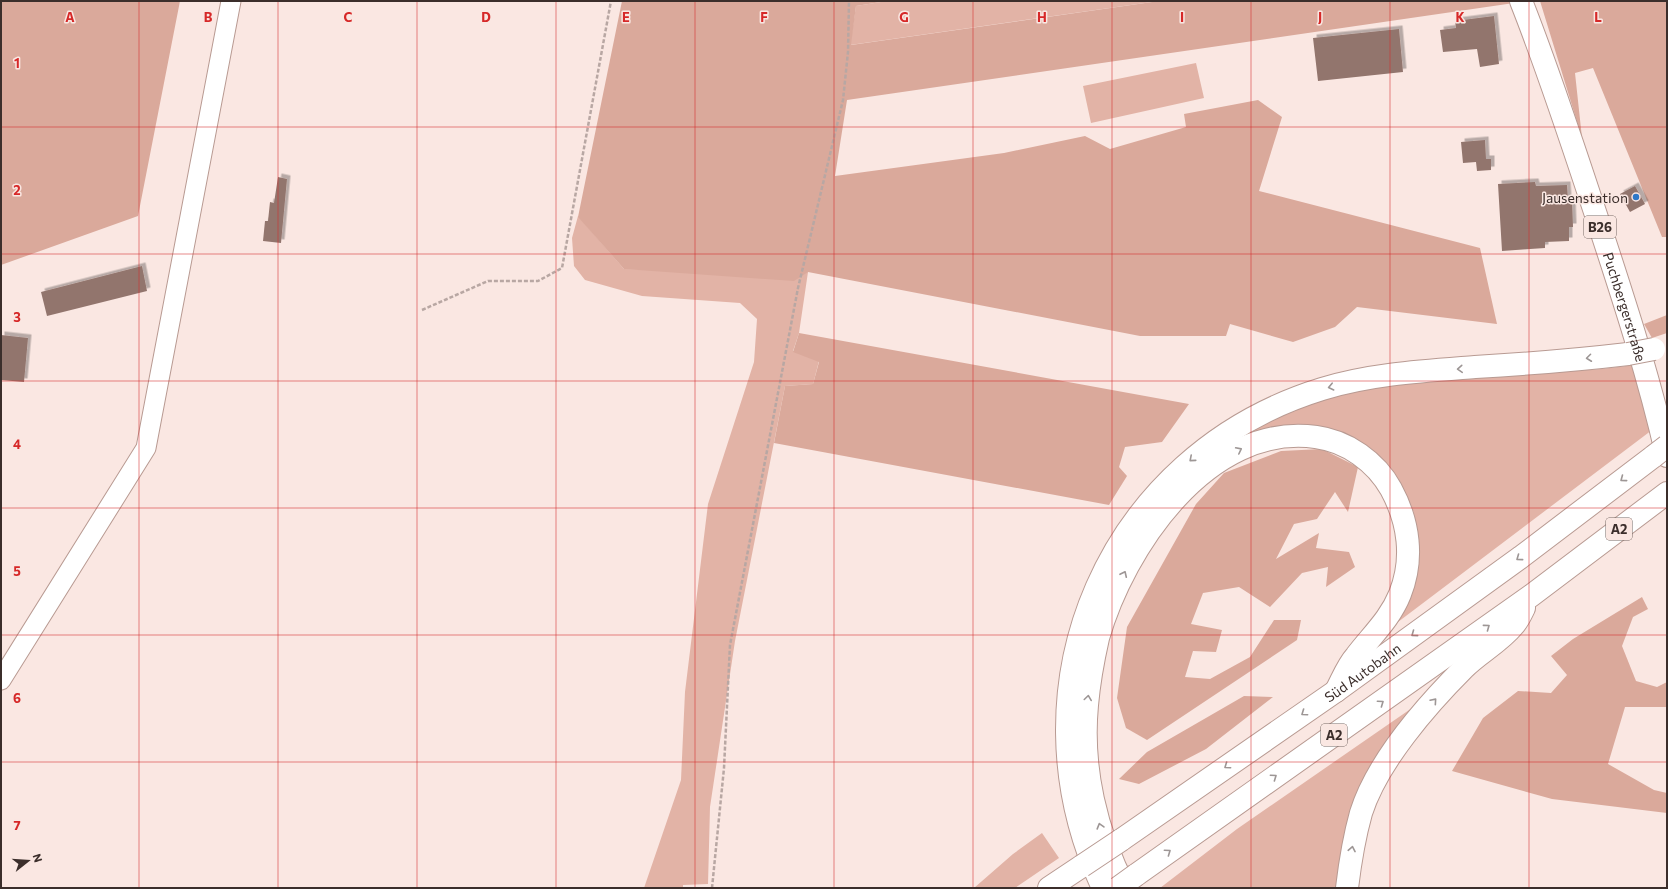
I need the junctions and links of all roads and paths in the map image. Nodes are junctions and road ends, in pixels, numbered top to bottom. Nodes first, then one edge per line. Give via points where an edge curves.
1 (230, 1) edge
2 (611, 1) edge
3 (849, 1) edge
4 (1521, 1) edge
5 (422, 310) dead end
6 (1661, 347) edge
7 (1663, 452) edge
8 (1666, 494) edge
9 (1532, 595) junction
10 (1, 680) edge
11 (1336, 691) junction
12 (1130, 881) edge
13 (712, 888) edge
14 (1050, 888) edge
15 (1103, 888) edge
16 (1118, 888) edge
17 (1347, 888) edge

1 - 10 lane via 146,448
2 - 5 path via 562,268 538,281 488,281
3 - 13 path via 848,52 843,100 798,288 730,645 724,768
4 - 7 main road, Puchbergerstraße / B26 via 1577,157 1624,301 1660,423
6 -> 15 main road, bridge via 1628,354 1568,361 1412,372 1325,388 1286,401 1246,421 1208,445 1173,475 1142,510 1116,549 1096,588 1081,630 1071,672 1066,710 1070,790 1079,827
7 -> 11 main road, Süd Autobahn / A2
8 - 9 main road, A2
12 -> 9 main road, A2
17 -> 9 main road via 1352,850 1362,812 1381,771 1434,699 1465,666 1513,626
12 -> 11 main road via 1104,841 1092,802 1088,770 1086,707 1099,637 1112,599 1128,565 1147,534 1196,478 1243,447 1284,435 1325,438 1344,445 1361,456 1377,470 1390,487 1406,525 1408,549 1400,594 1376,634 1354,657
11 -> 14 main road, Süd Autobahn / A2, bridge
12 - 16 main road, A2, bridge

